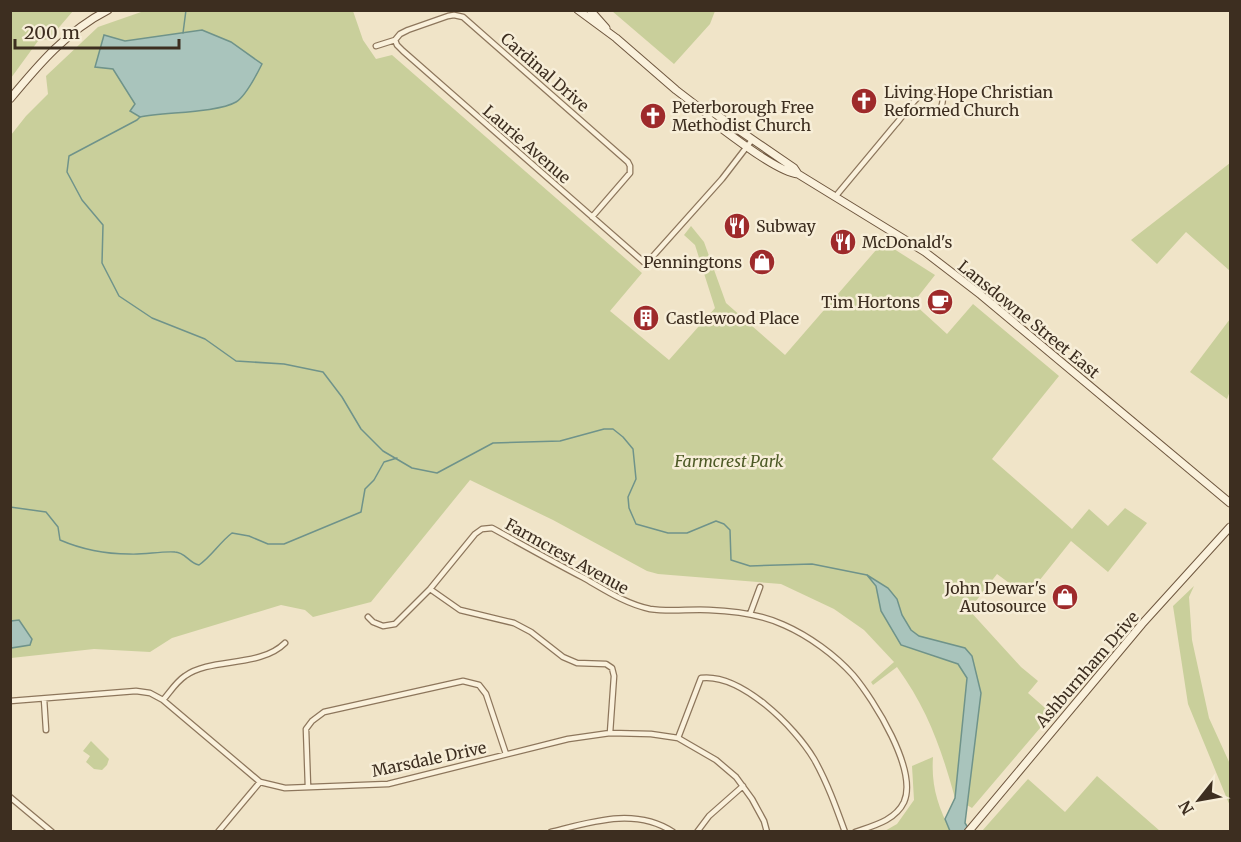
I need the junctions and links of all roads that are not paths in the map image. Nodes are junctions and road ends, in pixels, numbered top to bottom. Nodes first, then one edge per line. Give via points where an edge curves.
1 (108, 10) edge
2 (578, 10) edge
3 (590, 10) edge
4 (616, 38) junction
5 (395, 40) junction
6 (376, 46) dead end
7 (10, 99) edge
8 (910, 107) junction
9 (750, 143) junction
10 (835, 197) junction
11 (592, 217) junction
12 (1230, 503) edge
13 (1230, 527) edge
14 (760, 587) dead end
15 (430, 589) junction
16 (750, 614) junction
17 (368, 617) dead end
18 (285, 643) dead end
19 (44, 699) junction
20 (163, 700) junction
21 (10, 701) edge
22 (46, 730) dead end
23 (610, 733) junction
24 (678, 738) junction
25 (506, 754) junction
26 (260, 782) junction
27 (743, 786) junction
28 (308, 787) junction
29 (10, 797) edge
30 (969, 830) edge
31 (52, 831) edge
32 (218, 831) edge
33 (551, 831) edge
34 (674, 831) edge
35 (697, 831) edge
36 (767, 831) edge
37 (845, 831) edge
38 (855, 831) edge

1 - 7 main road via 60,42
2 - 4 main road, Lansdowne Street East
3 - 4 main road, Lansdowne Street East
4 - 9 main road, Lansdowne Street East via 676,90 706,113 714,113
5 - 6 street, Cardinal Drive
5 - 11 street, Laurie Avenue
5 - 11 street, Cardinal Drive via 408,30 447,16 463,17 562,102 630,165 628,176
8 - 8 street via 936,112 942,98 938,92 928,90
8 - 10 street
9 - 10 main road, Lansdowne Street East
9 - 11 street, Laurie Avenue via 646,264
10 - 12 main road, Lansdowne Street East via 939,262
13 - 30 main road, Ashburnham Drive via 1142,624
14 - 16 street
15 - 16 street, Farmcrest Avenue via 475,534 482,528 492,528 629,603 667,611
15 - 17 street via 396,624 384,626
15 - 23 street via 460,610 514,623 563,657 612,668
16 - 38 street, Farmcrest Avenue via 784,625 824,648 853,675 894,742 907,788 903,802 894,815
18 - 20 street via 269,655 192,672
19 - 20 street, Marsdale Drive via 136,691
19 - 21 street, Marsdale Drive
19 - 22 street
20 - 26 street, Marsdale Drive
23 - 24 street, Marsdale Drive
23 - 25 street, Marsdale Drive
24 - 27 street, Marsdale Drive via 716,760
24 - 37 street via 702,678 734,684 785,722 813,758
25 - 28 street, Marsdale Drive via 388,783
25 - 28 street via 486,694 479,685 463,681 324,712 306,729
26 - 28 street, Marsdale Drive via 285,788
26 - 32 street
27 - 35 street
27 - 36 street, Marsdale Drive
29 - 31 street
33 - 34 street via 617,817 643,819

